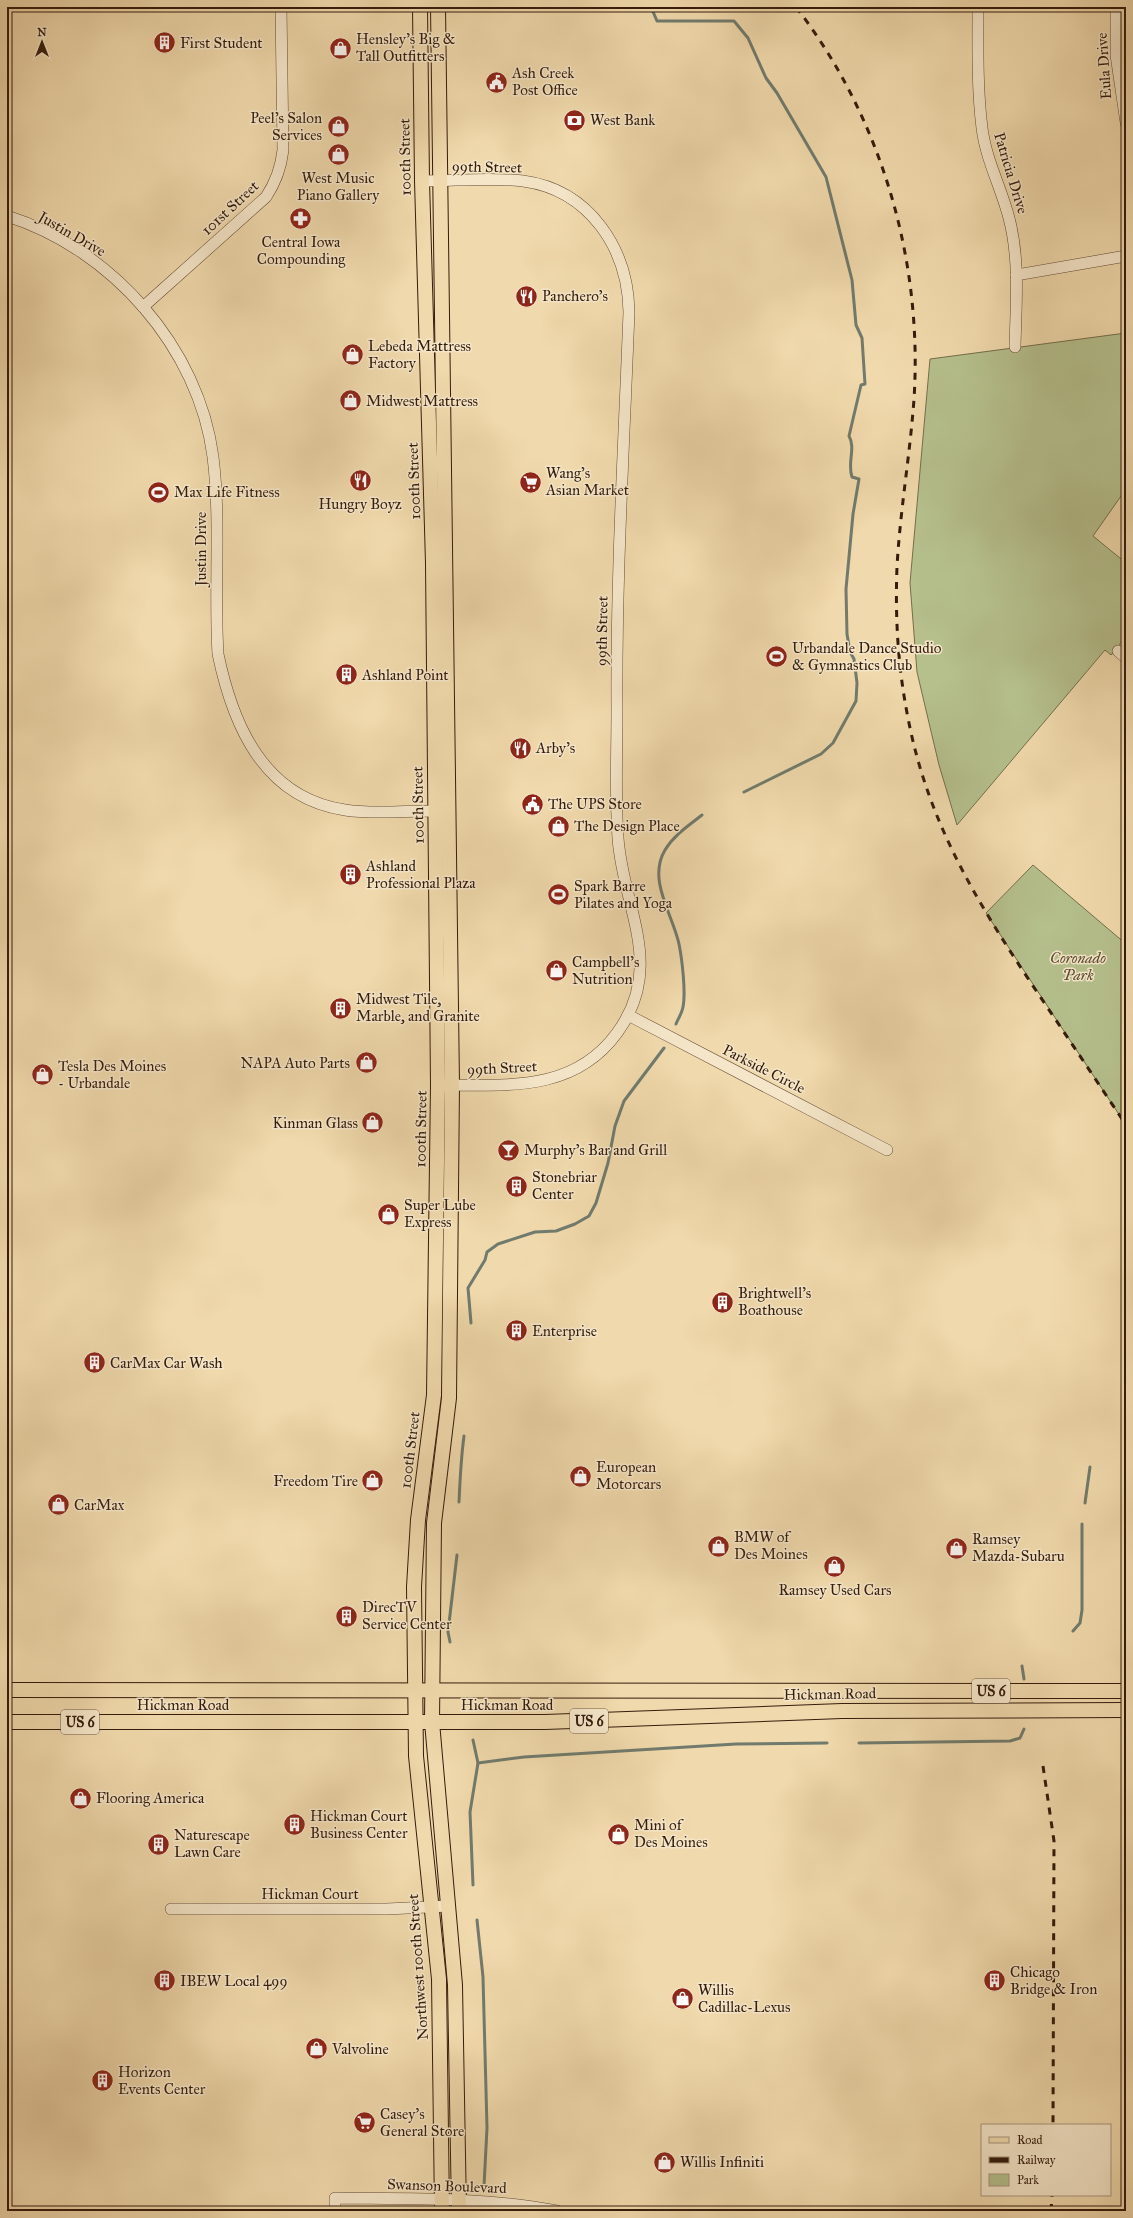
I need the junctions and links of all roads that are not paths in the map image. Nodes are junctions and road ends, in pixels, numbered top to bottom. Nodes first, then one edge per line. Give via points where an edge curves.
1 (281, 7) edge
2 (420, 7) edge
3 (438, 7) edge
4 (978, 7) edge
5 (1116, 7) edge
6 (1126, 123) edge
7 (422, 181) junction
8 (440, 181) junction
9 (7, 216) edge
10 (1126, 256) edge
11 (1016, 274) junction
12 (142, 307) junction
13 (1015, 347) dead end
14 (442, 811) junction
15 (628, 1015) junction
16 (445, 1085) junction
17 (887, 1150) dead end
18 (7, 1690) edge
19 (415, 1690) junction
20 (432, 1690) junction
21 (1126, 1691) edge
22 (1126, 1710) edge
23 (7, 1722) edge
24 (415, 1722) junction
25 (432, 1722) junction
26 (448, 1906) junction
27 (432, 1908) junction
28 (171, 1909) dead end
29 (442, 2205) edge
30 (459, 2206) edge
31 (335, 2211) edge
32 (557, 2211) edge

1 - 12 street, 101st Street via 283,150 281,167 275,183 266,197
2 - 7 main road, 100th Street
3 - 8 main road, 100th Street
4 - 11 street, Patricia Drive via 978,86 982,129 994,176 1009,217 1014,239
5 - 6 street, Eula Drive via 1116,55
7 - 8 street, 99th Street
7 - 14 main road, 100th Street
8 - 14 main road, 100th Street
8 - 15 street, 99th Street via 522,181 549,188 566,196 601,226 614,247 626,275 630,312 617,620 617,812 622,867 638,932 641,966 637,989
9 - 12 street, Justin Drive via 51,235 79,251 105,270
10 - 11 street
11 - 13 street, Patricia Drive
12 - 14 street, Justin Drive via 169,342 185,370 198,397 207,426 216,486 218,654 226,685 250,745 271,774 288,788 313,802 346,810
14 - 16 main road, 100th Street
15 - 16 street, 99th Street via 606,1046 587,1062 566,1074 527,1084
15 - 17 street, Parkside Circle
16 - 19 main road, 100th Street via 434,1395 418,1527 414,1587
16 - 20 main road, 100th Street via 449,1398 434,1523
18 - 19 main road, Hickman Road / US 6
19 - 20 main road, Hickman Road / US 6
19 - 24 main road, 100th Street
20 - 21 main road, Hickman Road / US 6
20 - 25 main road, 100th Street
22 - 25 main road, Hickman Road / US 6 via 842,1711 607,1720
23 - 24 main road, Hickman Road / US 6
24 - 25 main road, Hickman Road / US 6
24 - 27 main road, Northwest 100th Street via 416,1756
25 - 26 main road
26 - 27 street, Hickman Court
26 - 30 main road via 455,1986
27 - 28 street, Hickman Court
27 - 29 main road, Northwest 100th Street via 439,1979
29 - 30 street, Swanson Boulevard
29 - 31 street, Swanson Boulevard via 335,2198
30 - 32 street, Swanson Boulevard via 511,2203

